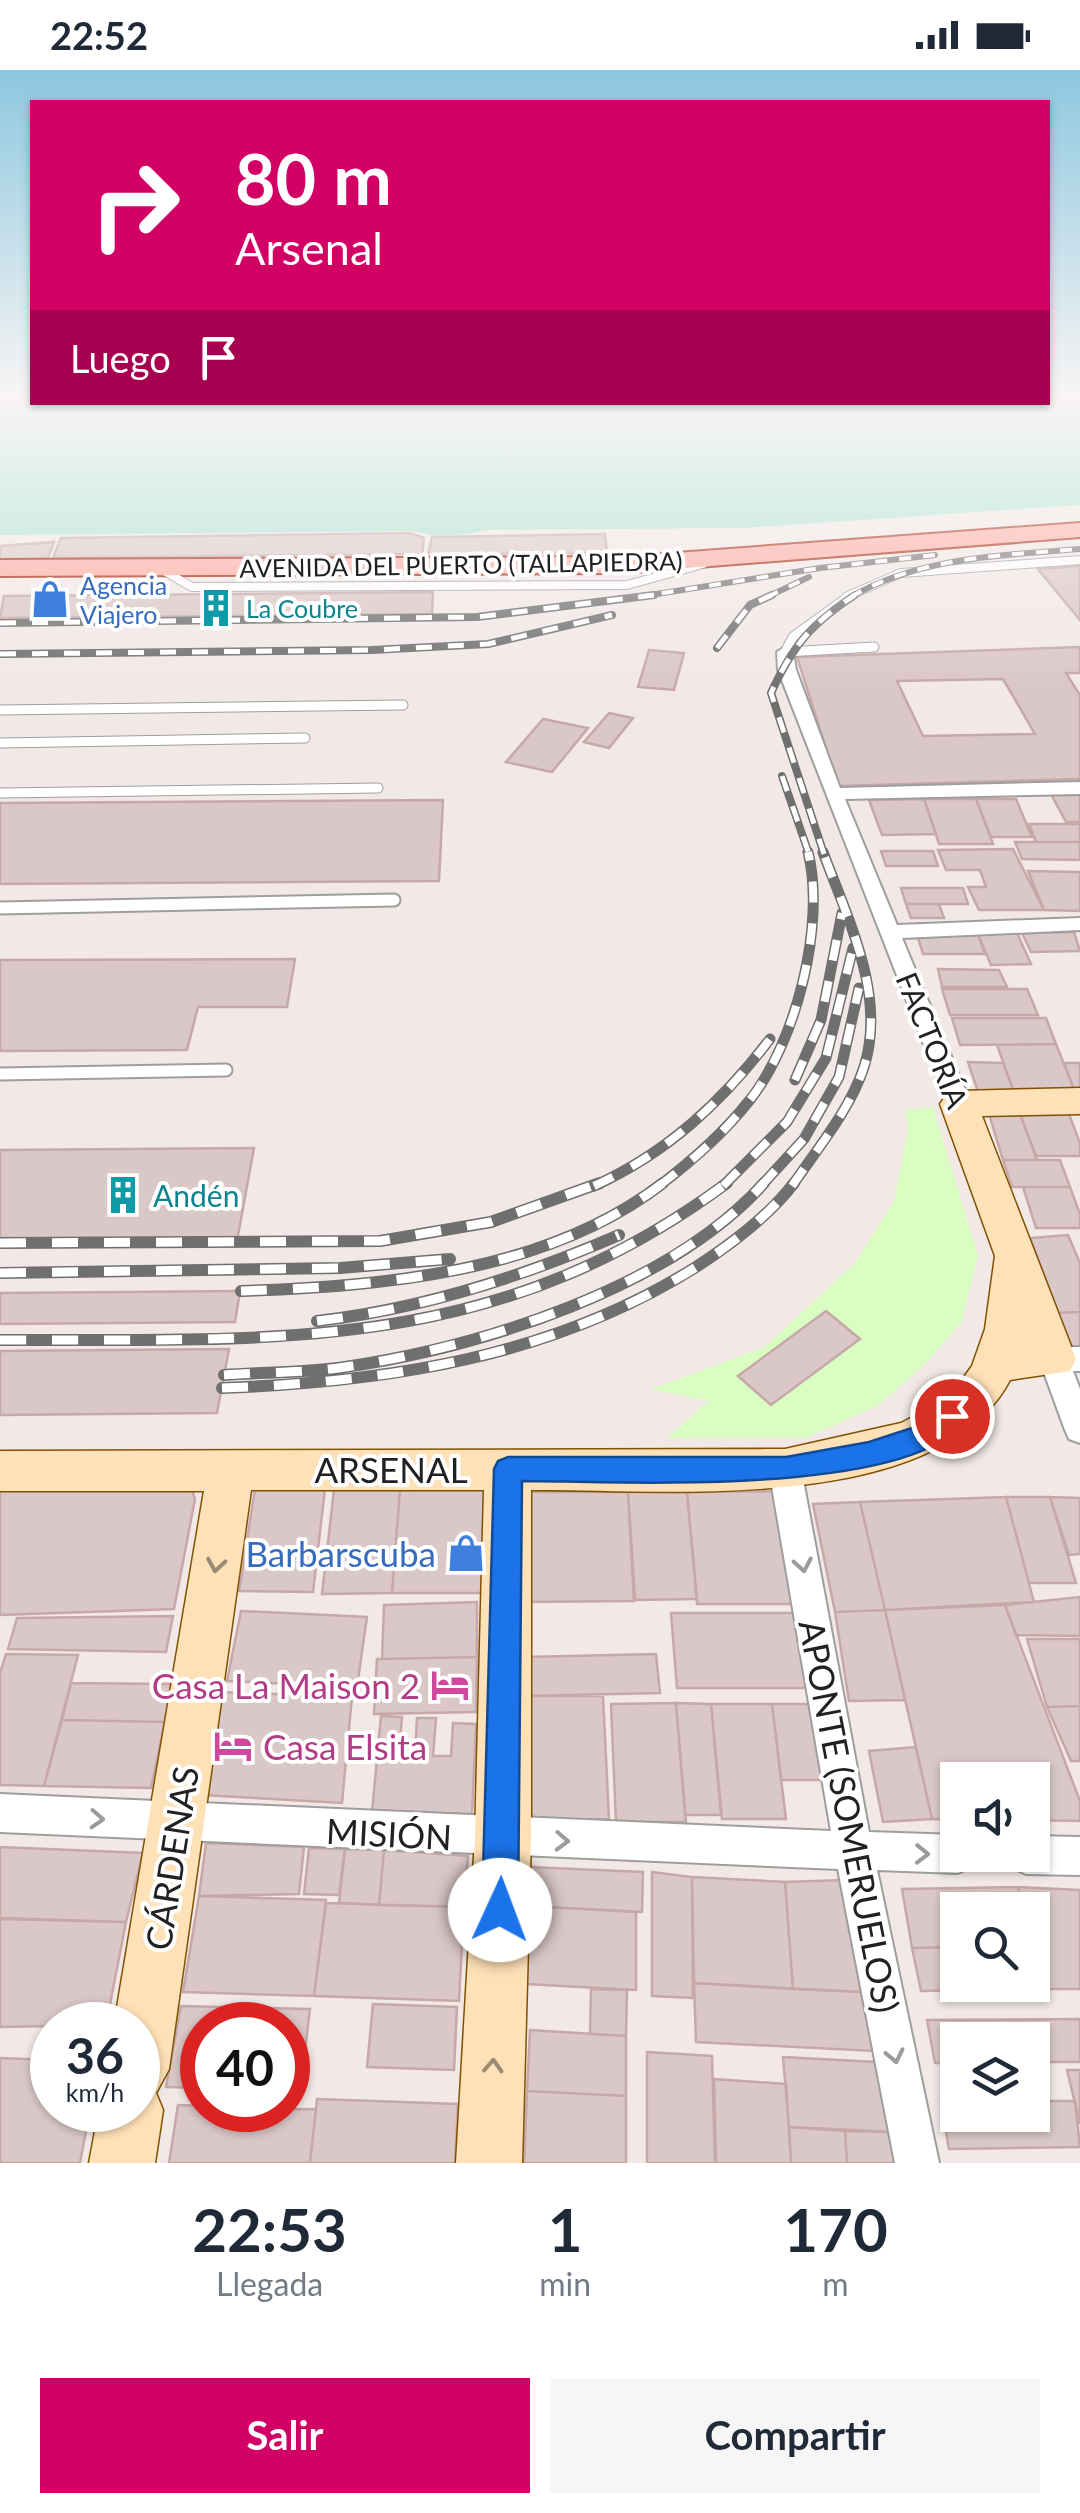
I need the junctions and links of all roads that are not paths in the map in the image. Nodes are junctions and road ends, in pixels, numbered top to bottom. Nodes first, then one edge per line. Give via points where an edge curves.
1 (1080, 530) edge
2 (720, 558) junction
3 (1080, 560) edge
4 (0, 568) edge
5 (150, 568) junction
6 (0, 585) edge
7 (874, 647) dead end
8 (785, 652) junction
9 (403, 705) dead end
10 (0, 710) edge
11 (304, 738) dead end
12 (0, 743) edge
13 (378, 788) dead end
14 (1080, 788) edge
15 (0, 793) edge
16 (833, 794) junction
17 (394, 900) dead end
18 (0, 908) edge
19 (1080, 924) edge
20 (889, 932) junction
21 (226, 1070) dead end
22 (0, 1074) edge
23 (1080, 1101) edge
24 (960, 1104) junction
25 (1016, 1255) junction
26 (1067, 1359) edge
27 (996, 1364) junction
28 (1080, 1430) edge
29 (231, 1469) junction
30 (508, 1469) junction
31 (786, 1469) junction
32 (0, 1472) edge
33 (0, 1813) edge
34 (177, 1824) junction
35 (503, 1838) junction
36 (854, 1853) junction
37 (940, 1854) edge
38 (1050, 1855) edge
39 (1080, 1856) edge
40 (149, 2002) edge
41 (127, 2132) edge
42 (122, 2163) edge
43 (489, 2163) edge
44 (917, 2163) edge

1 - 2 main road, AVENIDA DEL PUERTO (TALLAPIEDRA)
2 - 5 main road, AVENIDA DEL PUERTO (TALLAPIEDRA) via 528,567
2 - 5 lane via 626,584 192,587
3 - 8 lane via 901,573 846,597 792,637
4 - 5 main road
5 - 6 main road
7 - 8 lane
8 - 16 street, FACTORÍA
9 - 10 lane
11 - 12 lane
13 - 15 lane
14 - 16 street
16 - 20 street, FACTORÍA
17 - 18 lane
19 - 20 street
20 - 24 street, FACTORÍA
21 - 22 lane
23 - 24 street
24 - 25 street, FACTORÍA
25 - 26 street, FACTORÍA
25 - 27 street, ARSENAL
26 - 27 street
26 - 28 street, FACTORÍA
27 - 31 street, ARSENAL via 974,1397 930,1434 869,1454
29 - 30 street, ARSENAL
29 - 32 street, ARSENAL
29 -> 34 street, CÁRDENAS
30 - 31 street, ARSENAL
30 - 35 street
31 -> 36 street, APONTE (SOMERUELOS)
33 -> 34 street, MISIÓN
34 - 35 street, MISIÓN
34 - 40 street, CÁRDENAS
35 -> 36 street, MISIÓN
43 -> 35 street
36 -> 37 street, MISIÓN
36 -> 44 street, APONTE (SOMERUELOS)
38 - 39 street
41 - 42 street

